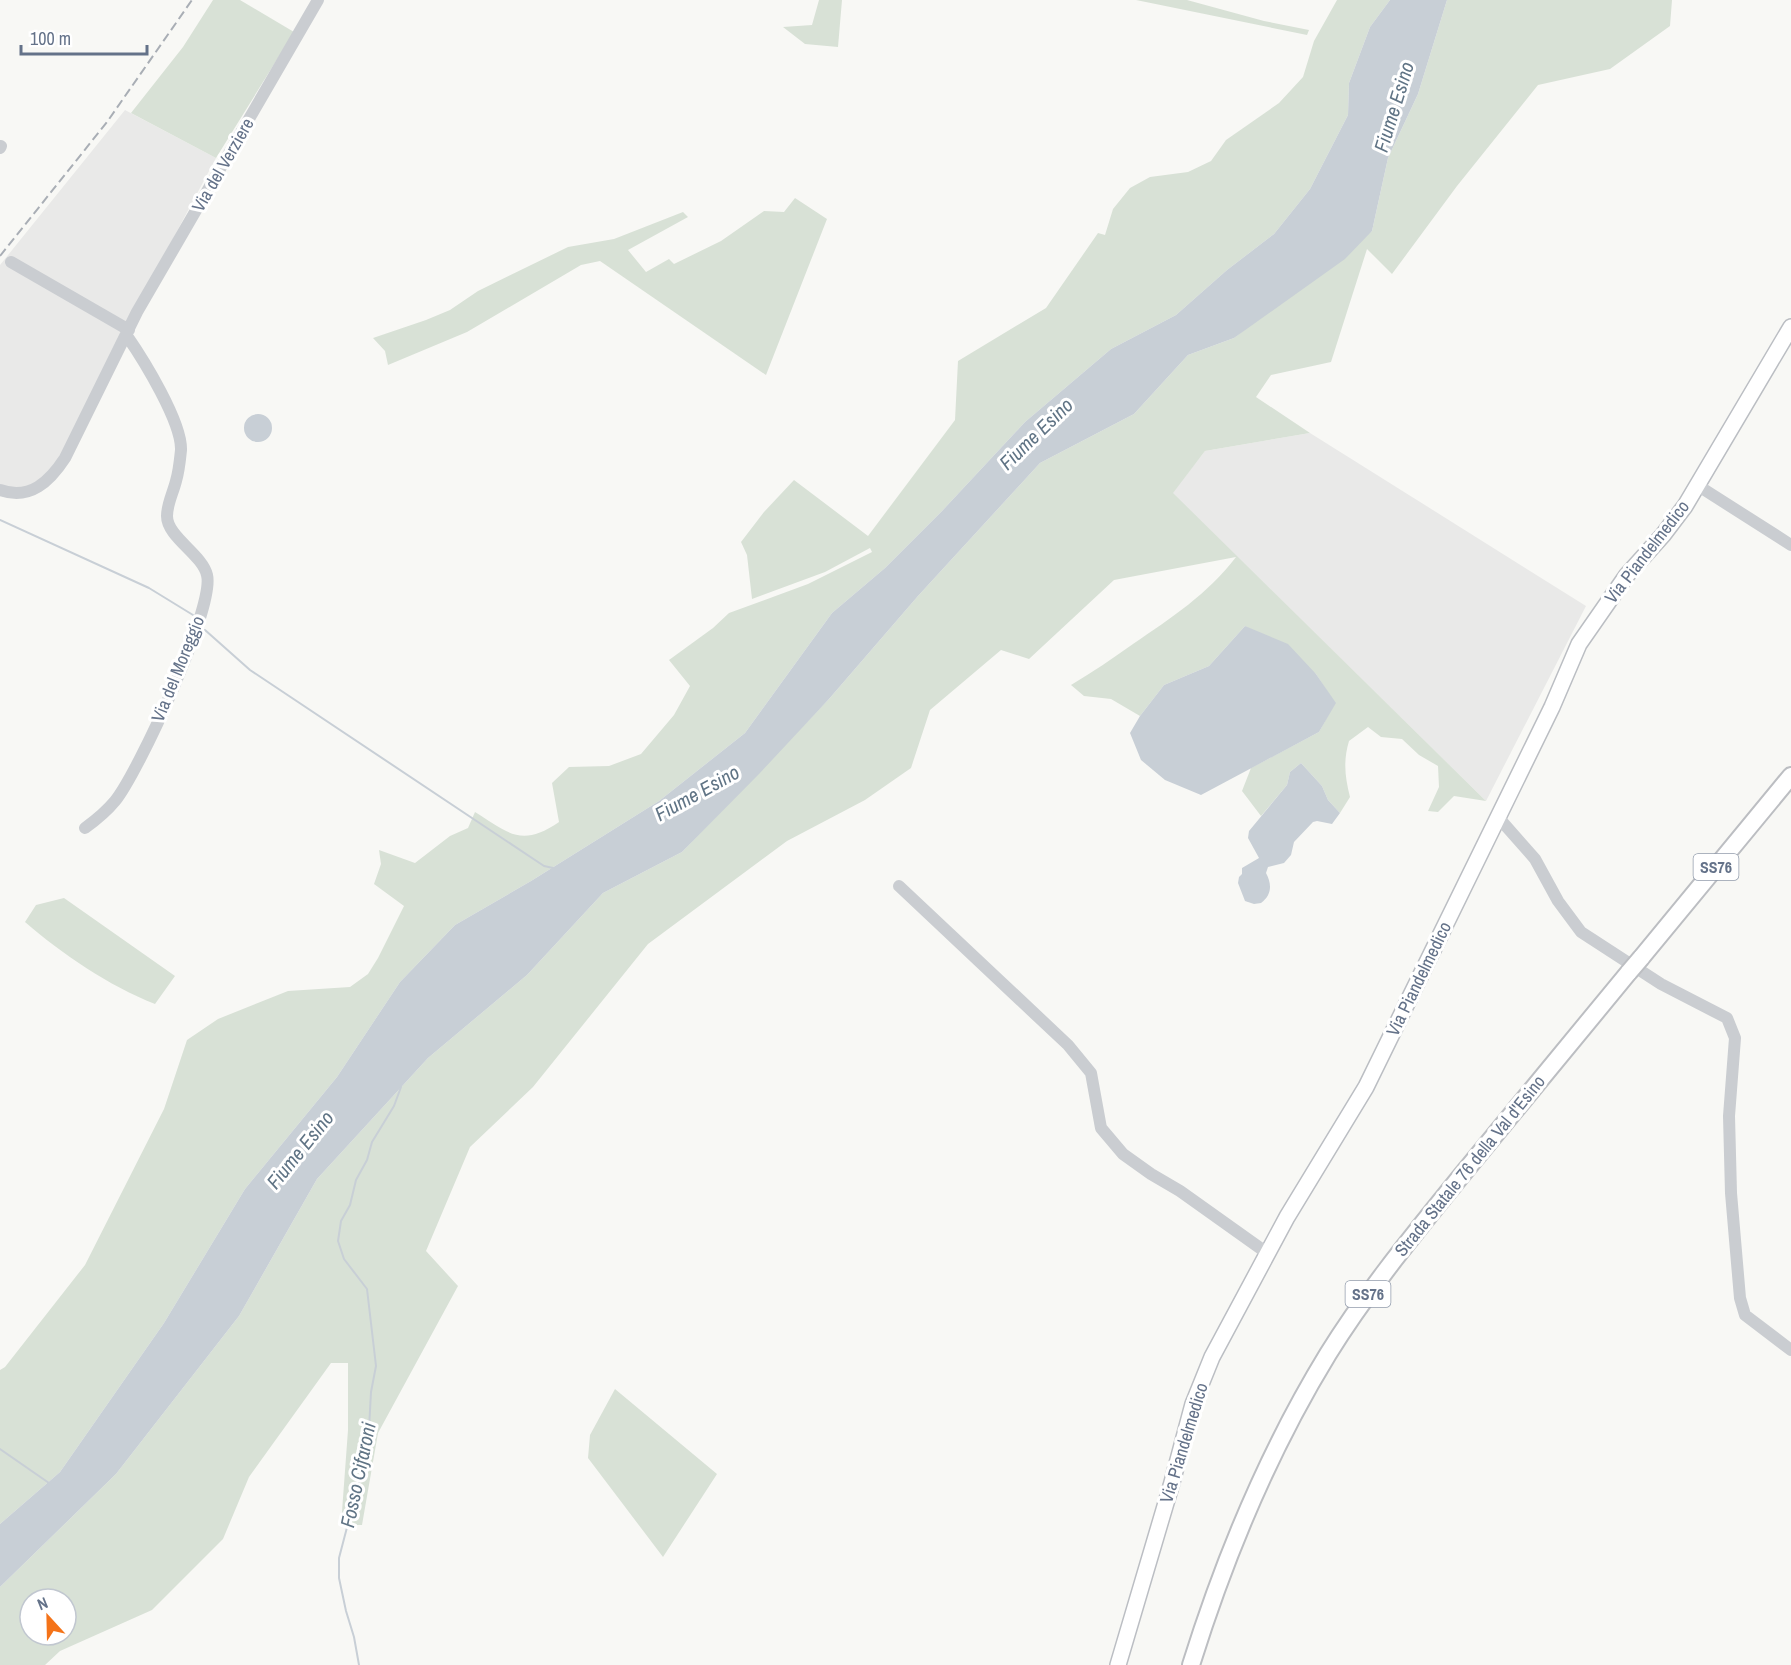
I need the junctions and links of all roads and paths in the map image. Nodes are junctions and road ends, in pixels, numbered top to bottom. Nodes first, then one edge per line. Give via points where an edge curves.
1 (318, 0) edge
2 (11, 262) dead end
3 (1791, 327) edge
4 (128, 333) junction
5 (1697, 485) junction
6 (0, 490) edge
7 (1791, 544) edge
8 (1791, 776) edge
9 (1791, 792) edge
10 (1498, 817) junction
11 (85, 828) dead end
12 (898, 886) dead end
13 (1645, 961) junction
14 (1633, 975) junction
15 (1268, 1253) junction
16 (1791, 1350) edge
17 (1118, 1665) edge
18 (1191, 1665) edge
19 (1202, 1665) edge

1 - 4 street, Via del Verziere
2 - 4 street, Via del Moreggio
3 - 5 main road, Via Piandelmedico
4 - 6 street via 52,477 27,492
4 - 11 street, Via del Moreggio via 178,430 181,447 177,480 167,519 204,566 208,577 190,647 131,776 116,800
5 - 7 street
5 - 10 main road, Via Piandelmedico via 1579,644
8 - 13 highway, Strada Statale 76 della Val d'Esino / SS76
9 - 13 highway, Strada Statale 76 della Val d'Esino / SS76
10 - 15 main road, Via Piandelmedico via 1366,1087
10 - 16 street via 1535,859 1581,932 1661,984 1727,1018 1735,1038 1729,1116 1740,1298 1745,1315
12 - 15 street via 1091,1072 1101,1128 1123,1154
13 - 14 highway, Strada Statale 76 della Val d'Esino / SS76, bridge
14 - 18 highway, Strada Statale 76 della Val d'Esino / SS76 via 1428,1217 1360,1305 1329,1353 1271,1458 1240,1525
14 - 19 highway, Strada Statale 76 della Val d'Esino / SS76 via 1349,1339 1308,1408 1267,1491 1222,1601
15 - 17 main road, Via Piandelmedico via 1212,1358 1193,1404

